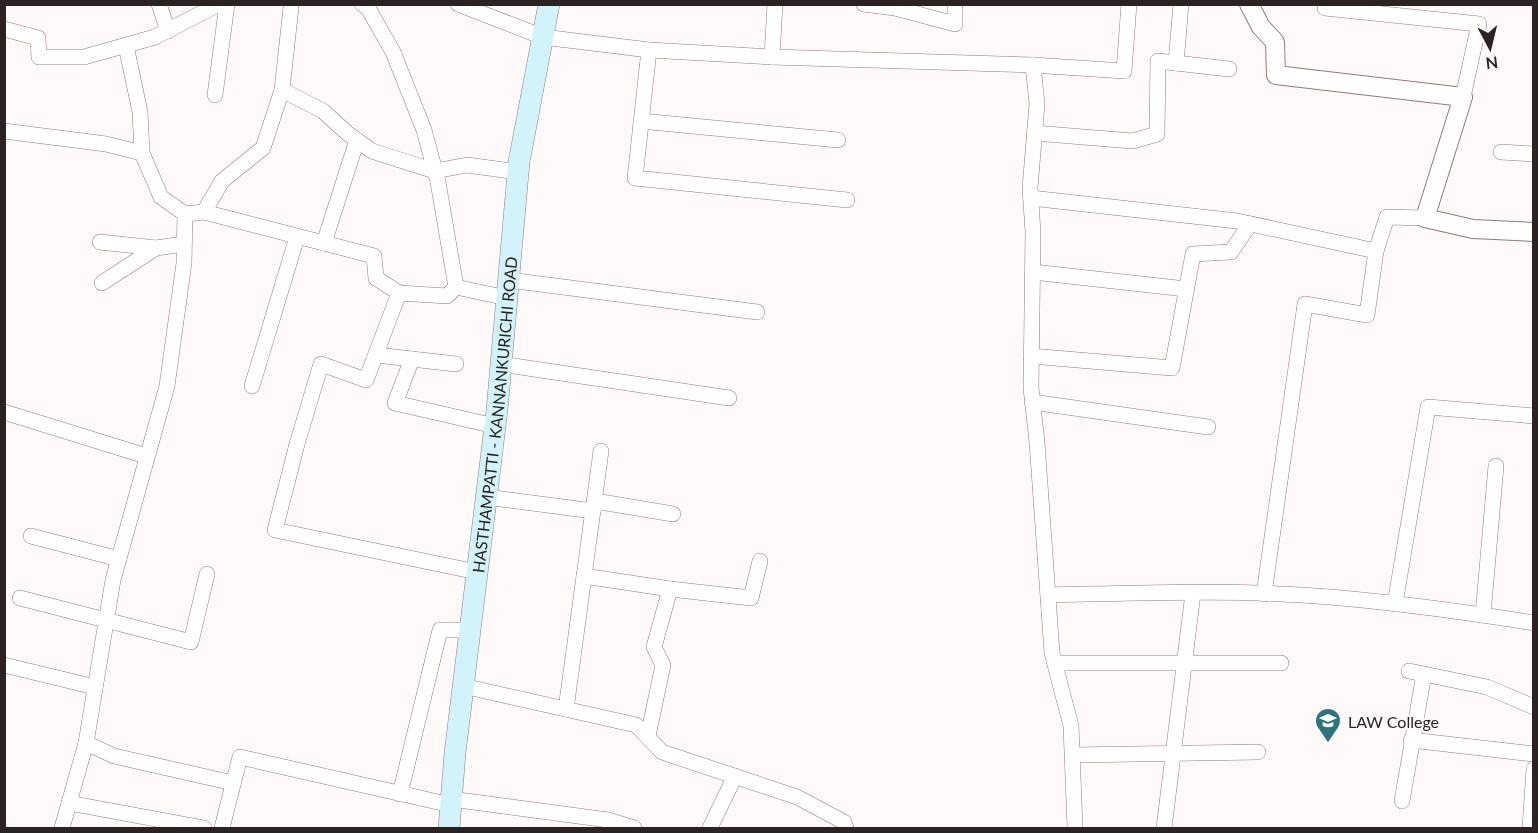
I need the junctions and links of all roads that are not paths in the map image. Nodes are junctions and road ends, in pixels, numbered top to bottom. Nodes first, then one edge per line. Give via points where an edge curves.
1 (159, 4) edge
2 (219, 4) edge
3 (227, 4) edge
4 (362, 4) edge
5 (458, 4) edge
6 (549, 4) edge
7 (775, 4) edge
8 (864, 4) edge
9 (955, 4) edge
10 (1129, 4) edge
11 (1181, 4) edge
12 (1249, 4) edge
13 (1325, 4) edge
14 (292, 5) edge
15 (4, 29) edge
16 (168, 31) junction
17 (543, 37) junction
18 (126, 46) junction
19 (649, 50) junction
20 (772, 57) junction
21 (1176, 63) junction
22 (1033, 64) junction
23 (1230, 69) dead end
24 (282, 90) junction
25 (215, 95) dead end
26 (1462, 97) junction
27 (641, 121) junction
28 (4, 131) edge
29 (1034, 133) junction
30 (357, 140) junction
31 (838, 140) dead end
32 (1501, 152) dead end
33 (142, 153) junction
34 (1533, 154) edge
35 (435, 171) junction
36 (518, 172) junction
37 (1031, 198) junction
38 (847, 200) dead end
39 (204, 212) junction
40 (185, 214) junction
41 (1425, 218) junction
42 (1250, 224) junction
43 (1533, 232) edge
44 (297, 237) junction
45 (100, 242) dead end
46 (324, 243) junction
47 (184, 244) junction
48 (156, 248) junction
49 (1376, 251) junction
50 (1032, 272) junction
51 (102, 283) dead end
52 (456, 287) junction
53 (508, 289) junction
54 (1186, 289) junction
55 (399, 293) junction
56 (757, 312) dead end
57 (376, 355) junction
58 (1031, 356) junction
59 (412, 359) junction
60 (456, 364) dead end
61 (501, 364) junction
62 (252, 386) dead end
63 (729, 398) dead end
64 (1032, 402) junction
65 (4, 412) edge
66 (1533, 416) edge
67 (495, 426) junction
68 (1208, 427) dead end
69 (602, 452) dead end
70 (146, 456) junction
71 (1496, 466) dead end
72 (486, 497) junction
73 (594, 506) junction
74 (673, 514) dead end
75 (31, 536) dead end
76 (119, 560) junction
77 (760, 561) dead end
78 (477, 572) junction
79 (207, 574) dead end
80 (584, 576) junction
81 (670, 589) junction
82 (1193, 593) junction
83 (1264, 594) junction
84 (1048, 595) junction
85 (20, 598) dead end
86 (1395, 603) junction
87 (1483, 615) junction
88 (107, 619) junction
89 (1533, 623) edge
90 (470, 630) junction
91 (1055, 663) junction
92 (1183, 663) junction
93 (1281, 663) dead end
94 (4, 665) edge
95 (1409, 671) dead end
96 (1424, 674) junction
97 (463, 686) junction
98 (95, 687) junction
99 (1533, 707) edge
100 (566, 709) junction
101 (648, 736) junction
102 (1411, 740) junction
103 (86, 743) junction
104 (1258, 752) dead end
105 (1175, 753) junction
106 (1533, 754) edge
107 (1073, 755) junction
108 (1533, 769) edge
109 (735, 776) junction
110 (233, 783) junction
111 (1533, 790) edge
112 (400, 794) junction
113 (1402, 801) dead end
114 (451, 802) junction
115 (69, 803) junction
116 (62, 828) edge
117 (204, 828) edge
118 (222, 828) edge
119 (449, 828) edge
120 (634, 828) edge
121 (710, 828) edge
122 (846, 828) edge
123 (1075, 828) edge
124 (1164, 828) edge
125 (1530, 828) edge

1 - 16 street
2 - 16 street
3 - 25 street
4 - 35 street via 393,52 424,130
5 - 17 street
6 - 17 main road, HASTHAMPATTI - KANNANKURICHI ROAD
7 - 20 street
8 - 9 street via 955,24
10 - 22 street via 1124,71
11 - 21 street
12 - 26 street via 1261,27 1275,42 1276,75
13 - 26 street via 1325,9 1479,24
14 - 24 street
15 - 18 street via 38,38 39,57 84,57
16 - 18 street
17 - 19 street
17 - 36 main road, HASTHAMPATTI - KANNANKURICHI ROAD
18 - 33 street via 140,112
19 - 20 street
19 - 27 street
20 - 22 street
21 - 23 street
21 - 29 street via 1158,61 1157,134 1133,141
22 - 29 street via 1037,104
24 - 30 street via 323,111
24 - 39 street via 262,148 222,181
26 - 41 street
27 - 31 street
27 - 38 street via 635,178
28 - 33 street via 106,144
29 - 37 street
30 - 35 street via 372,151
30 - 46 street
32 - 34 street
33 - 40 street via 161,197
35 - 36 street via 466,165
35 - 52 street
36 - 53 main road, HASTHAMPATTI - KANNANKURICHI ROAD
37 - 42 street
37 - 50 street
39 - 40 street
39 - 44 street
40 - 47 street
41 - 43 street via 1473,229
41 - 49 street via 1387,216
42 - 49 street
42 - 54 street via 1231,252 1193,254
44 - 46 street
44 - 62 street
45 - 48 street
46 - 55 street via 374,255 376,278
47 - 48 street
47 - 70 street via 167,386
48 - 51 street
49 - 83 street via 1367,315 1305,304
50 - 54 street
50 - 58 street
52 - 53 street
52 - 55 street via 447,296
53 - 56 street
53 - 61 main road, HASTHAMPATTI - KANNANKURICHI ROAD
54 - 58 street via 1172,368
55 - 57 street
57 - 59 street
57 - 78 street via 366,380 321,364 275,530
58 - 64 street
59 - 60 street
59 - 67 street via 395,403
61 - 63 street
61 - 67 main road, HASTHAMPATTI - KANNANKURICHI ROAD
64 - 68 street
64 - 84 street
65 - 70 street
66 - 86 street via 1428,407
67 - 72 main road, HASTHAMPATTI - KANNANKURICHI ROAD
69 - 73 street
70 - 76 street
71 - 87 street
72 - 73 street
72 - 78 main road, HASTHAMPATTI - KANNANKURICHI ROAD
73 - 74 street
73 - 80 street
75 - 76 street
76 - 88 street
77 - 81 street via 751,598
78 - 90 main road, HASTHAMPATTI - KANNANKURICHI ROAD
79 - 88 street via 191,642
80 - 81 street
80 - 100 street
81 - 101 street via 654,647 663,665
82 - 83 street
82 - 84 street
82 - 92 street
83 - 86 street
84 - 91 street
85 - 88 street
86 - 87 street
87 - 89 street
88 - 98 street
90 - 97 main road, HASTHAMPATTI - KANNANKURICHI ROAD
90 - 112 street via 440,630
91 - 92 street
91 - 107 street via 1071,726
92 - 93 street
92 - 105 street
94 - 98 street
95 - 96 street
96 - 99 street via 1487,687
96 - 102 street
97 - 100 street
97 - 114 main road, HASTHAMPATTI - KANNANKURICHI ROAD
98 - 103 street
100 - 101 street via 636,725
101 - 109 street via 662,752
102 - 106 street
102 - 113 street
103 - 110 street via 114,756
103 - 115 street
104 - 105 street
105 - 107 street
105 - 124 street
107 - 123 street
108 - 111 street
109 - 121 street
109 - 122 street via 796,797 844,822
110 - 112 street via 240,757
110 - 118 street
111 - 125 street
112 - 114 street
114 - 119 main road, HASTHAMPATTI - KANNANKURICHI ROAD
114 - 120 street via 608,820
115 - 116 street
115 - 117 street

